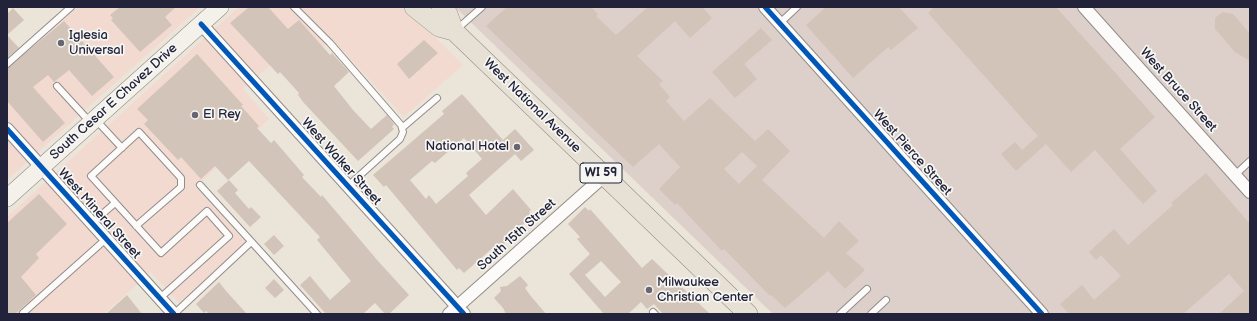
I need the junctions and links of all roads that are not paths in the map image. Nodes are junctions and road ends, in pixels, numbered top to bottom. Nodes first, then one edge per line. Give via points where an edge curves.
1 (71, 7) edge
2 (220, 7) edge
3 (294, 7) edge
4 (414, 7) edge
5 (441, 7) edge
6 (482, 7) edge
7 (765, 7) edge
8 (797, 7) edge
9 (1084, 7) edge
10 (780, 23) junction
11 (201, 24) junction
12 (454, 32) junction
13 (7, 64) edge
14 (57, 86) dead end
15 (437, 98) dead end
16 (93, 121) junction
17 (402, 128) junction
18 (7, 129) edge
19 (122, 148) junction
20 (1250, 161) edge
21 (41, 167) junction
22 (1235, 175) junction
23 (604, 176) junction
24 (200, 185) dead end
25 (348, 186) junction
26 (1250, 192) edge
27 (7, 198) edge
28 (115, 203) junction
29 (92, 223) junction
30 (136, 226) junction
31 (106, 239) junction
32 (251, 242) junction
33 (867, 289) dead end
34 (160, 298) junction
35 (886, 300) dead end
36 (27, 312) edge
37 (457, 312) edge
38 (746, 313) edge
39 (174, 314) edge
40 (317, 314) edge
41 (840, 314) edge
42 (871, 314) edge
43 (1042, 314) edge

1 - 13 lane
2 - 11 main road, South Cesar E Chavez Drive
3 - 17 lane via 390,110
4 - 12 main road, West National Avenue / WI 59 via 439,27
5 - 12 main road, West National Avenue / WI 59 via 448,14
6 - 12 lane
7 - 10 street, West Pierce Street
8 - 10 lane
9 - 22 street, West Bruce Street
10 - 43 street, West Pierce Street
11 - 16 main road, South Cesar E Chavez Drive
11 - 25 street, West Walker Street
12 - 23 main road, West National Avenue / WI 59
14 - 16 lane
15 - 17 lane
16 - 19 lane
16 - 21 main road, South Cesar E Chavez Drive
17 - 25 lane via 400,139
18 - 21 street, West Mineral Street
19 - 28 lane via 91,176
19 - 30 lane via 139,132 181,178 181,187
20 - 22 lane
21 - 27 main road, South Cesar E Chavez Drive
21 - 29 street, West Mineral Street
22 - 26 street, West Bruce Street
23 - 37 street, South 15th Street
23 - 38 main road, West National Avenue / WI 59
24 - 32 lane
25 - 37 street, West Walker Street
28 - 29 lane
28 - 30 lane
29 - 31 street, West Mineral Street
30 - 34 lane via 161,253 207,211 229,236
31 - 34 street, West Mineral Street
31 - 36 lane
32 - 39 lane
32 - 40 lane
33 - 41 lane
34 - 39 street, West Mineral Street
35 - 42 lane

